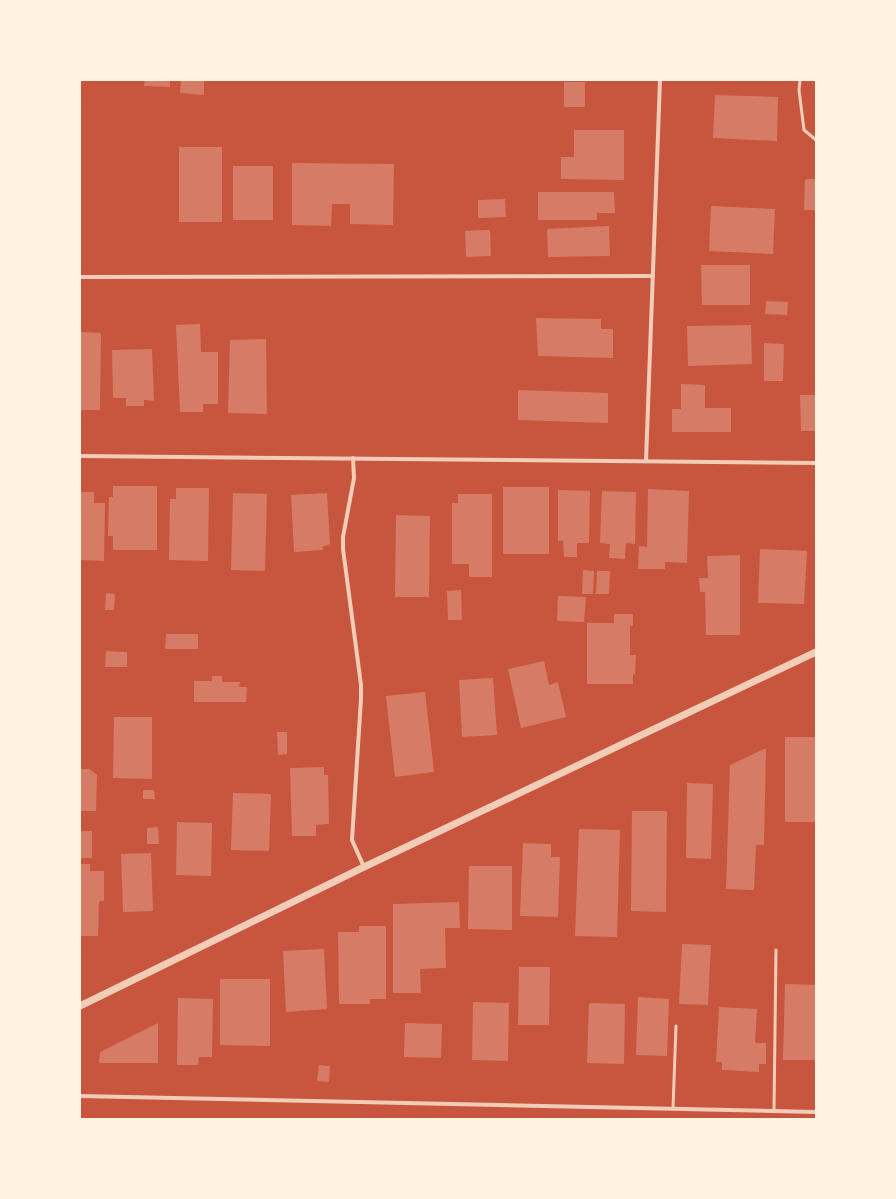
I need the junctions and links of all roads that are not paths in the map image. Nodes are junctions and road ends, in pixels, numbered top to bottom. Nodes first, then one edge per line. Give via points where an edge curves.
1 (660, 80) edge
2 (800, 80) edge
3 (816, 140) edge
4 (652, 276) junction
5 (80, 277) edge
6 (80, 456) edge
7 (353, 458) junction
8 (646, 461) junction
9 (816, 463) edge
10 (816, 652) edge
11 (364, 867) junction
12 (776, 950) dead end
13 (80, 1006) edge
14 (676, 1026) dead end
15 (80, 1096) edge
16 (673, 1108) junction
17 (774, 1111) junction
18 (816, 1112) edge

1 - 4 street
2 - 3 lane via 804,130
4 - 5 street
4 - 8 street
6 - 7 street
7 - 8 street
7 - 11 street via 354,478 343,549 361,699 352,840
8 - 9 street
10 - 11 street
11 - 13 street
12 - 17 lane
14 - 16 lane
15 - 16 street
16 - 17 street
17 - 18 street

